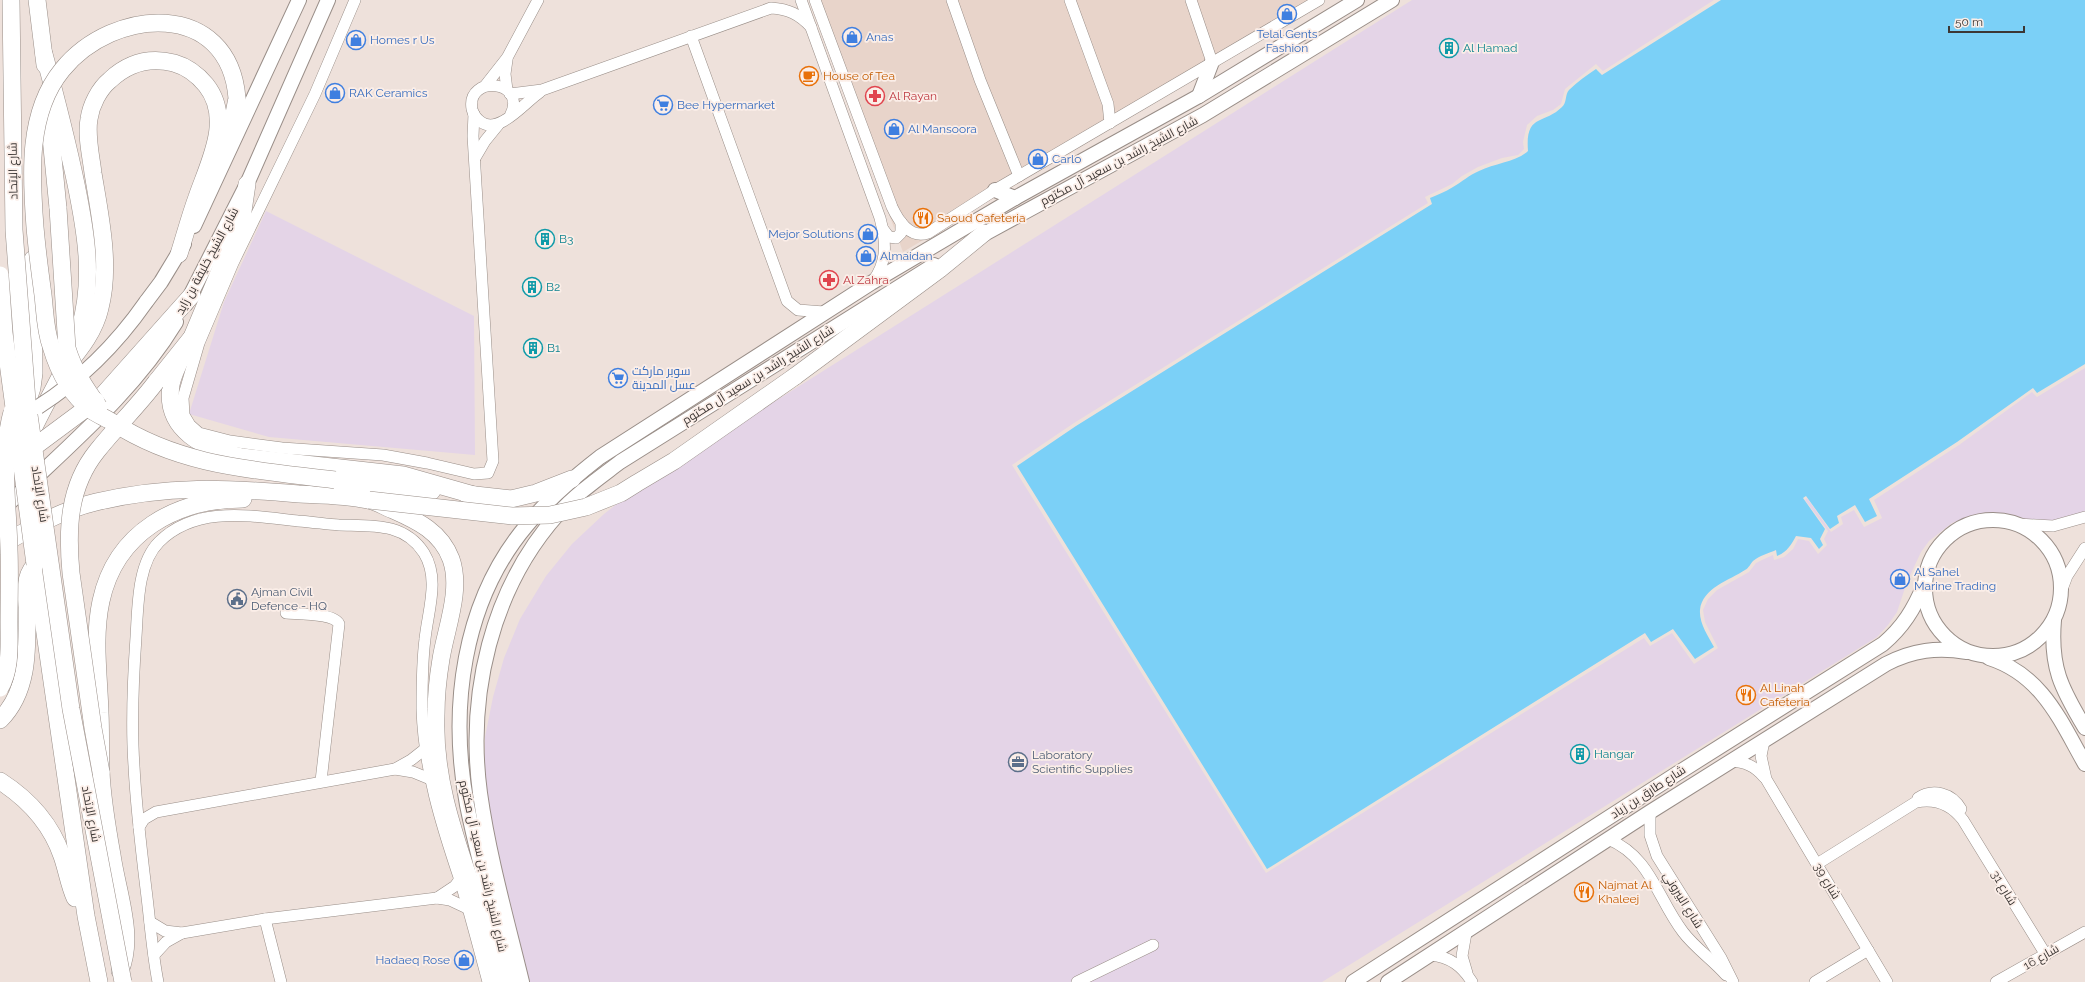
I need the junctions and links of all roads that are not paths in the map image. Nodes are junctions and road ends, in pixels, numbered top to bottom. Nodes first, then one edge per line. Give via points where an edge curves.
1 (11, 0) edge
2 (37, 0) edge
3 (299, 0) edge
4 (328, 0) edge
5 (355, 0) edge
6 (538, 0) edge
7 (801, 0) edge
8 (952, 0) edge
9 (1070, 0) edge
10 (1191, 0) edge
11 (1357, 0) edge
12 (1392, 0) edge
13 (1314, 1) edge
14 (818, 3) edge
15 (774, 4) edge
16 (811, 27) junction
17 (691, 36) junction
18 (44, 54) junction
19 (508, 58) junction
20 (1212, 62) junction
21 (485, 86) junction
22 (542, 90) junction
23 (508, 92) junction
24 (1199, 96) junction
25 (474, 114) junction
26 (510, 116) junction
27 (1110, 123) junction
28 (498, 125) junction
29 (475, 158) junction
30 (1019, 176) junction
31 (247, 184) junction
32 (995, 190) junction
33 (209, 194) junction
34 (1015, 198) junction
35 (901, 222) junction
36 (883, 229) junction
37 (984, 233) junction
38 (36, 238) junction
39 (179, 254) junction
40 (0, 275) edge
41 (871, 283) junction
42 (192, 295) junction
43 (824, 312) junction
44 (192, 337) junction
45 (67, 365) junction
46 (26, 405) junction
47 (107, 418) junction
48 (0, 435) edge
49 (0, 451) edge
50 (335, 466) junction
51 (0, 472) edge
52 (572, 479) junction
53 (0, 486) edge
54 (317, 495) junction
55 (369, 500) junction
56 (0, 512) edge
57 (2085, 517) edge
58 (2018, 524) junction
59 (0, 546) edge
60 (2085, 548) edge
61 (35, 564) junction
62 (1924, 585) junction
63 (2061, 592) junction
64 (286, 613) dead end
65 (2054, 619) junction
66 (1967, 652) junction
67 (1985, 656) junction
68 (0, 688) edge
69 (0, 720) edge
70 (2085, 728) edge
71 (1764, 741) junction
72 (425, 749) junction
73 (1731, 761) junction
74 (2085, 764) edge
75 (395, 768) junction
76 (101, 772) junction
77 (435, 777) junction
78 (1766, 779) junction
79 (0, 781) edge
80 (321, 781) junction
81 (136, 796) junction
82 (156, 812) junction
83 (1650, 812) junction
84 (139, 827) junction
85 (1608, 839) junction
86 (1817, 864) junction
87 (463, 875) junction
88 (437, 898) junction
89 (467, 908) junction
90 (86, 916) junction
91 (265, 919) junction
92 (150, 922) junction
93 (2085, 932) edge
94 (182, 933) junction
95 (1466, 933) junction
96 (1153, 945) dead end
97 (1868, 950) junction
98 (154, 955) junction
99 (1431, 955) junction
100 (2046, 956) junction
101 (122, 976) edge
102 (1471, 980) edge
103 (99, 982) edge
104 (158, 982) edge
105 (281, 982) edge
106 (488, 982) edge
107 (502, 982) edge
108 (509, 982) edge
109 (522, 982) edge
110 (1077, 982) edge
111 (1353, 982) edge
112 (1388, 982) edge
113 (1732, 982) edge
114 (1815, 982) edge
115 (1887, 982) edge
116 (1996, 982) edge

1 - 46 highway, شارع الإتحاد, bridge via 14,223
2 - 18 highway
3 - 33 main road
4 - 31 main road, شارع الشيخ خليفة بن زايد
5 - 50 street via 315,94 233,263 199,343 182,404 184,415 190,425 205,435 282,448
6 - 19 street
7 - 16 street
8 - 30 street via 980,80
9 - 27 street via 1108,104
10 - 20 street
11 - 24 main road, شارع الشيخ راشد بن سعيد آل مكتوم
12 - 37 main road, شارع الشيخ راشد بن سعيد آل مكتوم via 1203,115
13 - 20 street
14 - 35 street via 890,202
15 - 16 street via 797,14
15 - 17 street
16 - 36 street
17 - 22 street
17 - 43 street via 787,301 798,310
18 - 45 highway via 72,166 88,255 84,313
18 - 47 highway, bridge via 67,348 80,381
19 - 21 street
19 - 23 street via 505,74
20 - 24 main road
20 - 27 street
21 - 23 street via 499,86
21 - 25 street via 474,96
22 - 23 street
22 - 26 street
23 - 26 street via 513,108
24 - 34 main road, شارع الشيخ راشد بن سعيد آل مكتوم
25 - 28 street via 484,124
25 - 29 street
26 - 28 street
27 - 30 street
28 - 29 street
29 - 50 street via 493,461 491,469 484,474 474,474 404,458
30 - 32 street
31 - 42 main road, شارع الشيخ خليفة بن زايد
31 - 44 highway via 242,218
32 - 34 main road
32 - 35 street via 928,233 912,233
33 - 38 highway, bridge via 231,129 237,98 233,77 221,50 203,32 165,19 141,21 111,31 89,45 60,72 44,101 38,118 33,159
33 - 39 main road
34 - 41 main road, شارع الشيخ راشد بن سعيد آل مكتوم
35 - 36 street via 902,233 896,238 889,237
36 - 41 street via 885,258 880,272
37 - 55 highway, bridge via 940,269 794,377 638,484 610,498 586,507 550,515 512,516
37 - 109 main road, شارع الشيخ راشد بن سعيد آل مكتوم via 620,462 586,488 559,514 518,570 501,608 484,668 479,707 477,761 489,846
38 - 46 highway, bridge via 32,263 33,381
38 - 47 highway, bridge via 51,347 75,395 89,409
39 - 45 highway via 213,152 219,119 216,103 208,88 190,69 167,61 141,62 118,72 108,82 92,107 89,120 90,150 102,237 103,289 96,323 80,350
39 - 46 main road, bridge via 128,328 98,361 80,378
40 - 46 highway, شارع الإتحاد, bridge via 4,333
41 - 43 main road, شارع الشيخ راشد بن سعيد آل مكتوم
42 - 51 highway, bridge via 102,396
42 - 56 main road, شارع الشيخ خليفة بن زايد via 136,378 94,424
43 - 52 main road, شارع الشيخ راشد بن سعيد آل مكتوم via 600,457
44 - 50 highway via 174,377 171,395 175,416 185,431 201,444 226,454
44 - 76 highway, bridge via 142,401 93,456 80,479 70,510 71,573
45 - 53 highway via 20,458
46 - 48 main road
46 - 49 highway via 14,438
46 - 61 highway, شارع الإتحاد, bridge
46 - 68 highway, bridge via 7,425 4,454 9,550 9,643 6,672
46 - 101 highway, شارع الإتحاد, bridge via 71,709
47 - 50 highway, bridge via 154,445 193,459 223,466
50 - 52 highway via 500,499 524,497
52 - 108 main road, شارع الشيخ راشد بن سعيد آل مكتوم via 527,525 497,568 473,624 462,678 458,717 465,792
54 - 55 highway
54 - 59 highway via 200,488 157,491 94,502 57,515
54 - 76 highway, bridge via 206,502 169,513 141,532 128,545 115,564 101,602 98,644
55 - 77 highway, bridge via 412,518 431,530 442,542 453,567 454,592 440,660
57 - 58 street via 2053,526
58 - 62 main road via 1983,520 1951,534 1938,547 1929,562
58 - 63 main road via 2042,540 2050,551 2060,578
60 - 63 street via 2067,576
61 - 69 highway via 29,572 27,582 23,682 12,706
61 - 90 highway, شارع الإتحاد
62 - 66 main road via 1926,606 1935,625 1949,641
62 - 111 main road, شارع طارق بن زياد via 1908,618 1883,644
63 - 65 main road
64 - 80 street via 331,617 340,624
65 - 67 main road via 2030,645 2009,654
65 - 70 main road via 2053,652 2056,668 2063,689
66 - 67 main road
66 - 71 main road, شارع طارق بن زياد via 1933,649 1901,656
67 - 74 main road via 2012,666 2034,683 2051,705
71 - 73 main road, شارع طارق بن زياد
71 - 78 street, شارع 39 via 1762,764
72 - 75 street
72 - 77 street
72 - 81 street via 422,675 424,638 433,585 431,569 414,541 400,531 384,526 237,514 214,516 175,529 157,544 146,563 138,612 134,663
73 - 78 street, شارع 39 via 1754,768
73 - 83 main road, شارع طارق بن زياد
75 - 77 street
75 - 80 street
76 - 101 highway, bridge via 111,853 126,934
77 - 87 highway
78 - 86 street, شارع 39
79 - 90 highway via 26,801 50,830 62,855 72,893
80 - 82 street
81 - 82 street via 145,806
81 - 84 street
82 - 84 street via 144,819
83 - 85 main road, شارع طارق بن زياد
83 - 113 street, شارع البيروني via 1650,835 1657,856 1721,958
84 - 92 street
85 - 95 main road, شارع طارق بن زياد
85 - 113 street, شارع البيروني via 1632,852 1641,862 1678,925 1692,943
86 - 97 street, شارع 39
86 - 100 street, شارع 31 via 1909,805 1924,800 1939,801 1952,808 1963,820
87 - 88 street via 449,891
87 - 89 street
87 - 107 highway
88 - 89 street via 456,902
88 - 91 street
89 - 106 street
90 - 103 highway, شارع الإتحاد
91 - 94 street
91 - 105 street
92 - 94 street via 165,931
92 - 98 street
93 - 100 street, شارع 16
94 - 98 street via 166,942
95 - 99 main road, شارع طارق بن زياد
95 - 102 street via 1462,956
96 - 110 street
97 - 114 street
97 - 115 street, شارع 39
98 - 104 street
99 - 102 street via 1454,962
99 - 112 main road, شارع طارق بن زياد
100 - 116 street, شارع 16

